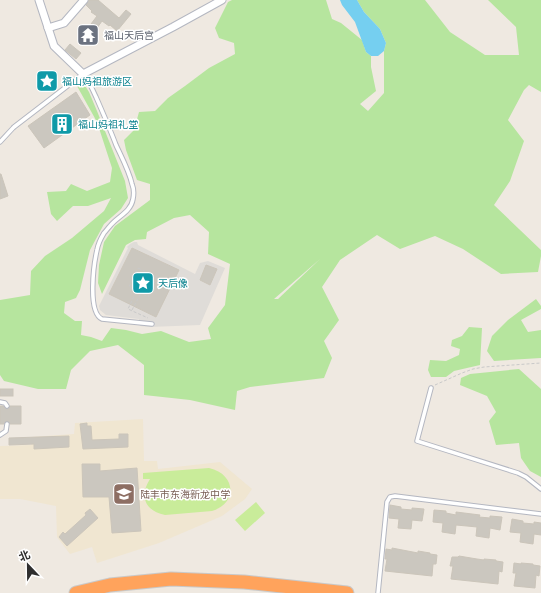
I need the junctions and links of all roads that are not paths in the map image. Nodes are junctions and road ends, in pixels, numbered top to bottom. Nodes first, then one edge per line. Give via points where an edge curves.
1 (39, 0) edge
2 (84, 0) edge
3 (222, 0) edge
4 (48, 28) junction
5 (83, 74) junction
6 (0, 142) edge
7 (151, 324) road end
8 (431, 388) road end
9 (0, 402) edge
10 (7, 406) dead end
11 (7, 424) dead end
12 (0, 435) edge
13 (541, 489) edge
14 (541, 514) edge
15 (76, 593) edge
16 (347, 593) edge
17 (378, 593) edge

1 - 4 street
2 - 4 street via 64,23
3 - 5 street
4 - 5 street via 54,46
5 - 6 lane via 13,127
5 - 7 lane via 100,107 130,178 134,194 130,207 109,226 97,248 93,274 94,306 99,318 102,319
8 - 13 lane via 417,440 518,472
9 - 10 lane
11 - 12 lane via 6,431
14 - 17 lane via 390,497 387,502
15 - 16 highway via 110,585 171,579 244,582

